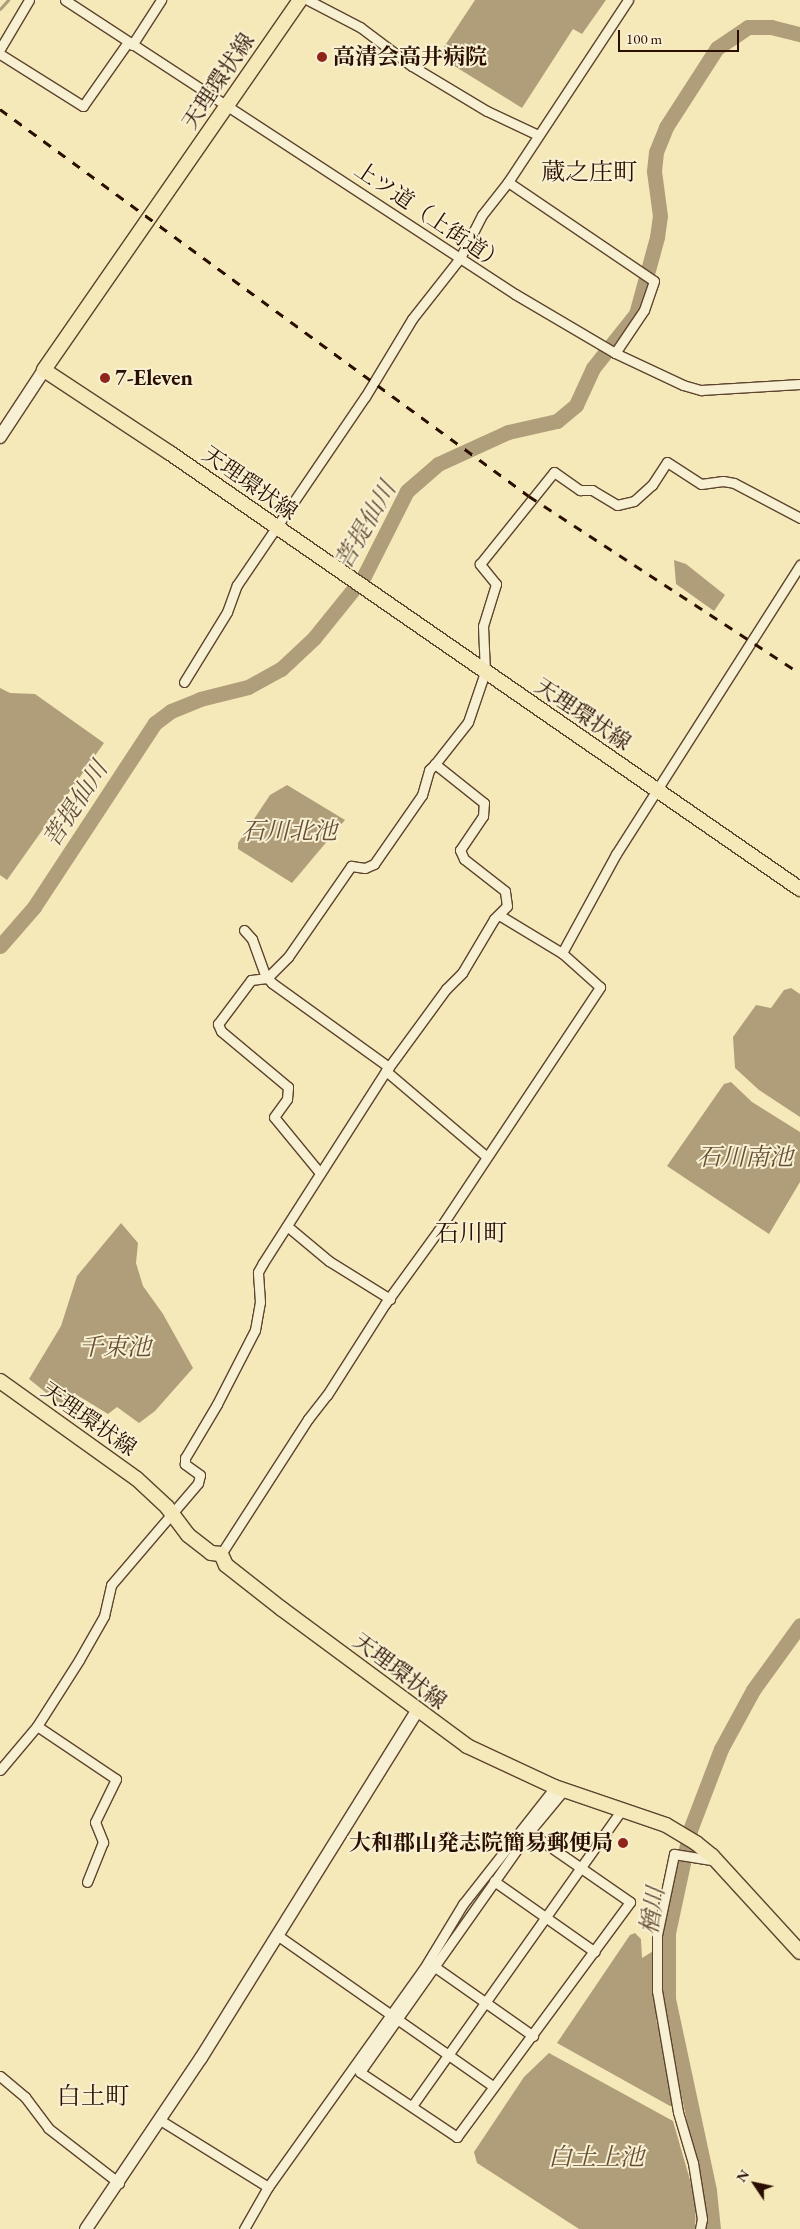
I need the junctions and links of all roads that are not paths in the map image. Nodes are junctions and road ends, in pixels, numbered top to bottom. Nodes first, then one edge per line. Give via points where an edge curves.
1 (29, 0) edge
2 (65, 0) edge
3 (161, 0) edge
4 (300, 0) edge
5 (308, 0) edge
6 (628, 0) edge
7 (130, 44) junction
8 (0, 49) edge
9 (0, 54) edge
10 (227, 103) junction
11 (538, 134) junction
12 (508, 182) junction
13 (460, 258) junction
14 (615, 353) junction
15 (44, 370) junction
16 (800, 384) edge
17 (0, 437) edge
18 (800, 518) edge
19 (275, 527) junction
20 (800, 565) edge
21 (485, 672) junction
22 (184, 682) dead end
23 (435, 764) junction
24 (657, 790) junction
25 (800, 889) edge
26 (499, 916) junction
27 (244, 930) dead end
28 (562, 952) junction
29 (267, 978) junction
30 (387, 1069) junction
31 (486, 1156) junction
32 (320, 1173) junction
33 (287, 1226) junction
34 (390, 1299) junction
35 (0, 1381) edge
36 (172, 1516) junction
37 (221, 1554) junction
38 (417, 1711) junction
39 (37, 1726) junction
40 (0, 1770) edge
41 (559, 1788) junction
42 (622, 1809) junction
43 (529, 1832) junction
44 (718, 1862) junction
45 (580, 1868) junction
46 (494, 1881) junction
47 (86, 1882) dead end
48 (546, 1917) junction
49 (277, 1935) junction
50 (595, 1952) junction
51 (800, 1952) edge
52 (435, 1967) junction
53 (486, 2002) junction
54 (392, 2013) junction
55 (400, 2018) junction
56 (534, 2036) junction
57 (450, 2056) junction
58 (0, 2076) edge
59 (493, 2086) junction
60 (412, 2106) junction
61 (160, 2120) junction
62 (119, 2182) junction
63 (268, 2187) junction
64 (86, 2229) edge
65 (244, 2229) edge
66 (700, 2229) edge

1 - 8 street
2 - 7 street, 上ツ道（上街道）
3 - 7 street
4 - 10 main road, 天理環状線
5 - 11 street via 360,27 412,66 487,111
6 - 11 street
7 - 9 street via 84,106
7 - 10 street, 上ツ道（上街道）
10 - 13 street, 上ツ道（上街道）
10 - 15 main road, 天理環状線 via 190,162
11 - 12 street
12 - 13 street via 482,215
12 - 14 street via 654,281 644,310
13 - 14 street, 上ツ道（上街道）
13 - 19 street via 412,318 365,397
14 - 16 street, 上ツ道（上街道） via 683,386 700,390
15 - 17 street
15 - 19 main road, 天理環状線
18 - 21 street via 734,483 700,484 667,462 652,485 634,501 617,505 592,490 580,490 554,472 480,564 496,584 483,626
19 - 21 main road, 天理環状線
19 - 22 street via 237,585 226,612
20 - 24 street
21 - 23 street via 468,722
21 - 24 main road, 天理環状線
23 - 26 street via 484,803 483,816 460,850 464,859 505,891 507,906
23 - 29 street via 429,770 422,795 374,864 366,868 359,864 351,866 307,934
24 - 25 main road, 天理環状線
24 - 28 street via 616,854
26 - 28 street
26 - 30 street via 462,973 446,989
27 - 29 street via 252,939
28 - 31 street via 600,987
29 - 30 street
29 - 32 street via 251,980 218,1024 221,1031 288,1087 287,1099 274,1117
30 - 31 street
30 - 32 street
31 - 34 street
32 - 33 street
33 - 34 street via 329,1260
33 - 36 street via 258,1272 260,1302 249,1345 185,1458 185,1464 200,1475 198,1483
34 - 37 street
35 - 36 main road, 天理環状線 via 137,1479 167,1507
36 - 37 main road, 天理環状線 via 188,1535 211,1553
36 - 39 street via 111,1585 104,1616
37 - 38 main road, 天理環状線 via 233,1570
38 - 41 main road, 天理環状線 via 493,1760
38 - 49 street
39 - 40 street
39 - 47 street via 116,1780 95,1822 103,1842
41 - 42 main road, 天理環状線
41 - 43 street via 549,1812
41 - 54 street via 480,1880
42 - 44 main road, 天理環状線 via 682,1834
42 - 45 street
43 - 45 street
43 - 46 street
44 - 51 main road, 天理環状線
44 - 66 street via 674,1854 658,1936 657,1992 678,2112 693,2163 702,2219
45 - 48 street
45 - 50 street via 630,1902
46 - 48 street
46 - 52 street
48 - 50 street
48 - 53 street
49 - 54 street
49 - 61 street
50 - 56 street
52 - 53 street
52 - 55 street
53 - 56 street
53 - 57 street
54 - 55 street
54 - 63 street
55 - 57 street
55 - 60 street via 360,2072
56 - 59 street
57 - 59 street
57 - 60 street
58 - 62 street via 25,2097 48,2128
59 - 60 street via 457,2137
61 - 62 street
61 - 63 street
62 - 64 street
63 - 65 street

